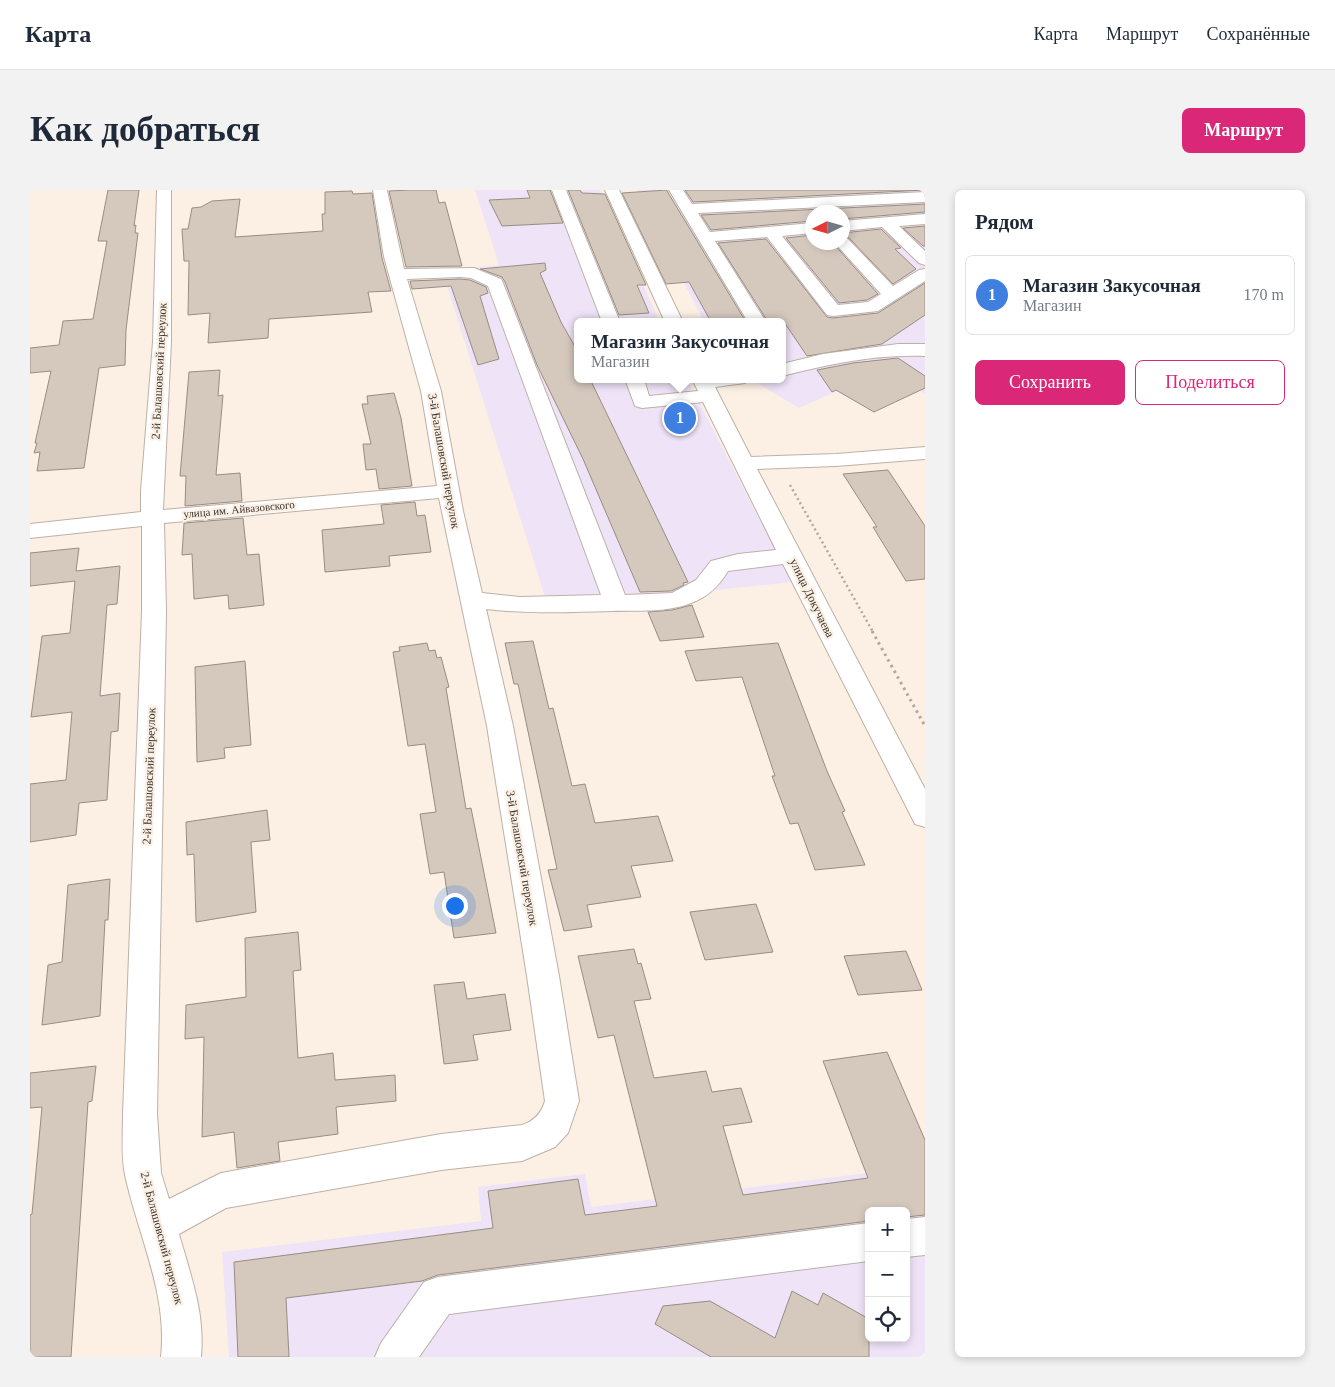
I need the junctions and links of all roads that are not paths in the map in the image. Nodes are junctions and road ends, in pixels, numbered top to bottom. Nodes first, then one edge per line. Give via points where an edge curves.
1 (164, 190) edge
2 (380, 190) edge
3 (559, 190) edge
4 (612, 190) edge
5 (676, 190) edge
6 (925, 196) edge
7 (687, 209) junction
8 (925, 218) edge
9 (886, 222) junction
10 (850, 225) edge
11 (805, 229) edge
12 (771, 232) junction
13 (704, 237) junction
14 (850, 250) edge
15 (925, 260) edge
16 (397, 274) junction
17 (925, 274) edge
18 (892, 295) junction
19 (609, 318) edge
20 (672, 318) edge
21 (754, 318) edge
22 (925, 332) edge
23 (898, 349) junction
24 (925, 350) edge
25 (925, 365) edge
26 (786, 368) edge
27 (635, 383) edge
28 (719, 383) edge
29 (705, 386) edge
30 (925, 453) edge
31 (745, 463) junction
32 (449, 491) junction
33 (152, 518) junction
34 (30, 531) edge
35 (792, 556) junction
36 (471, 600) junction
37 (616, 603) junction
38 (925, 815) edge
39 (159, 1225) junction
40 (925, 1236) edge
41 (910, 1238) edge
42 (865, 1243) edge
43 (182, 1357) edge
44 (396, 1357) edge

1 - 33 street, 2-й Балашовский переулок via 162,342
2 - 16 street, 3-й Балашовский переулок
3 - 19 street
4 - 20 street
5 - 7 street
6 - 7 street
7 - 13 street
8 - 9 street
9 - 10 street
9 - 15 street
11 - 12 street
12 - 13 street
12 - 18 street via 833,310 872,307
13 - 21 street
14 - 18 street
16 - 32 street, 3-й Балашовский переулок via 431,390
16 - 37 street via 474,273 495,283
17 - 18 street
22 - 23 street
23 - 24 street
23 - 25 street
23 - 26 street
27 - 29 street via 642,402
28 - 29 street
29 - 31 street, улица Докучаева
30 - 31 street
31 - 35 street, улица Докучаева
32 - 33 street, улица им. Айвазовского
32 - 36 street, 3-й Балашовский переулок
33 - 34 street, улица им. Айвазовского
33 - 39 street, 2-й Балашовский переулок via 154,611 140,1114 143,1173
35 - 37 street via 720,566 704,587 683,600
35 - 38 street, улица Докучаева
36 - 37 street via 520,605
36 - 39 street, 3-й Балашовский переулок via 500,726 544,985 562,1101 556,1121 543,1135 522,1143 441,1152 220,1191
39 - 43 street, 2-й Балашовский переулок via 182,1309
40 - 41 street
42 - 44 street via 438,1296

